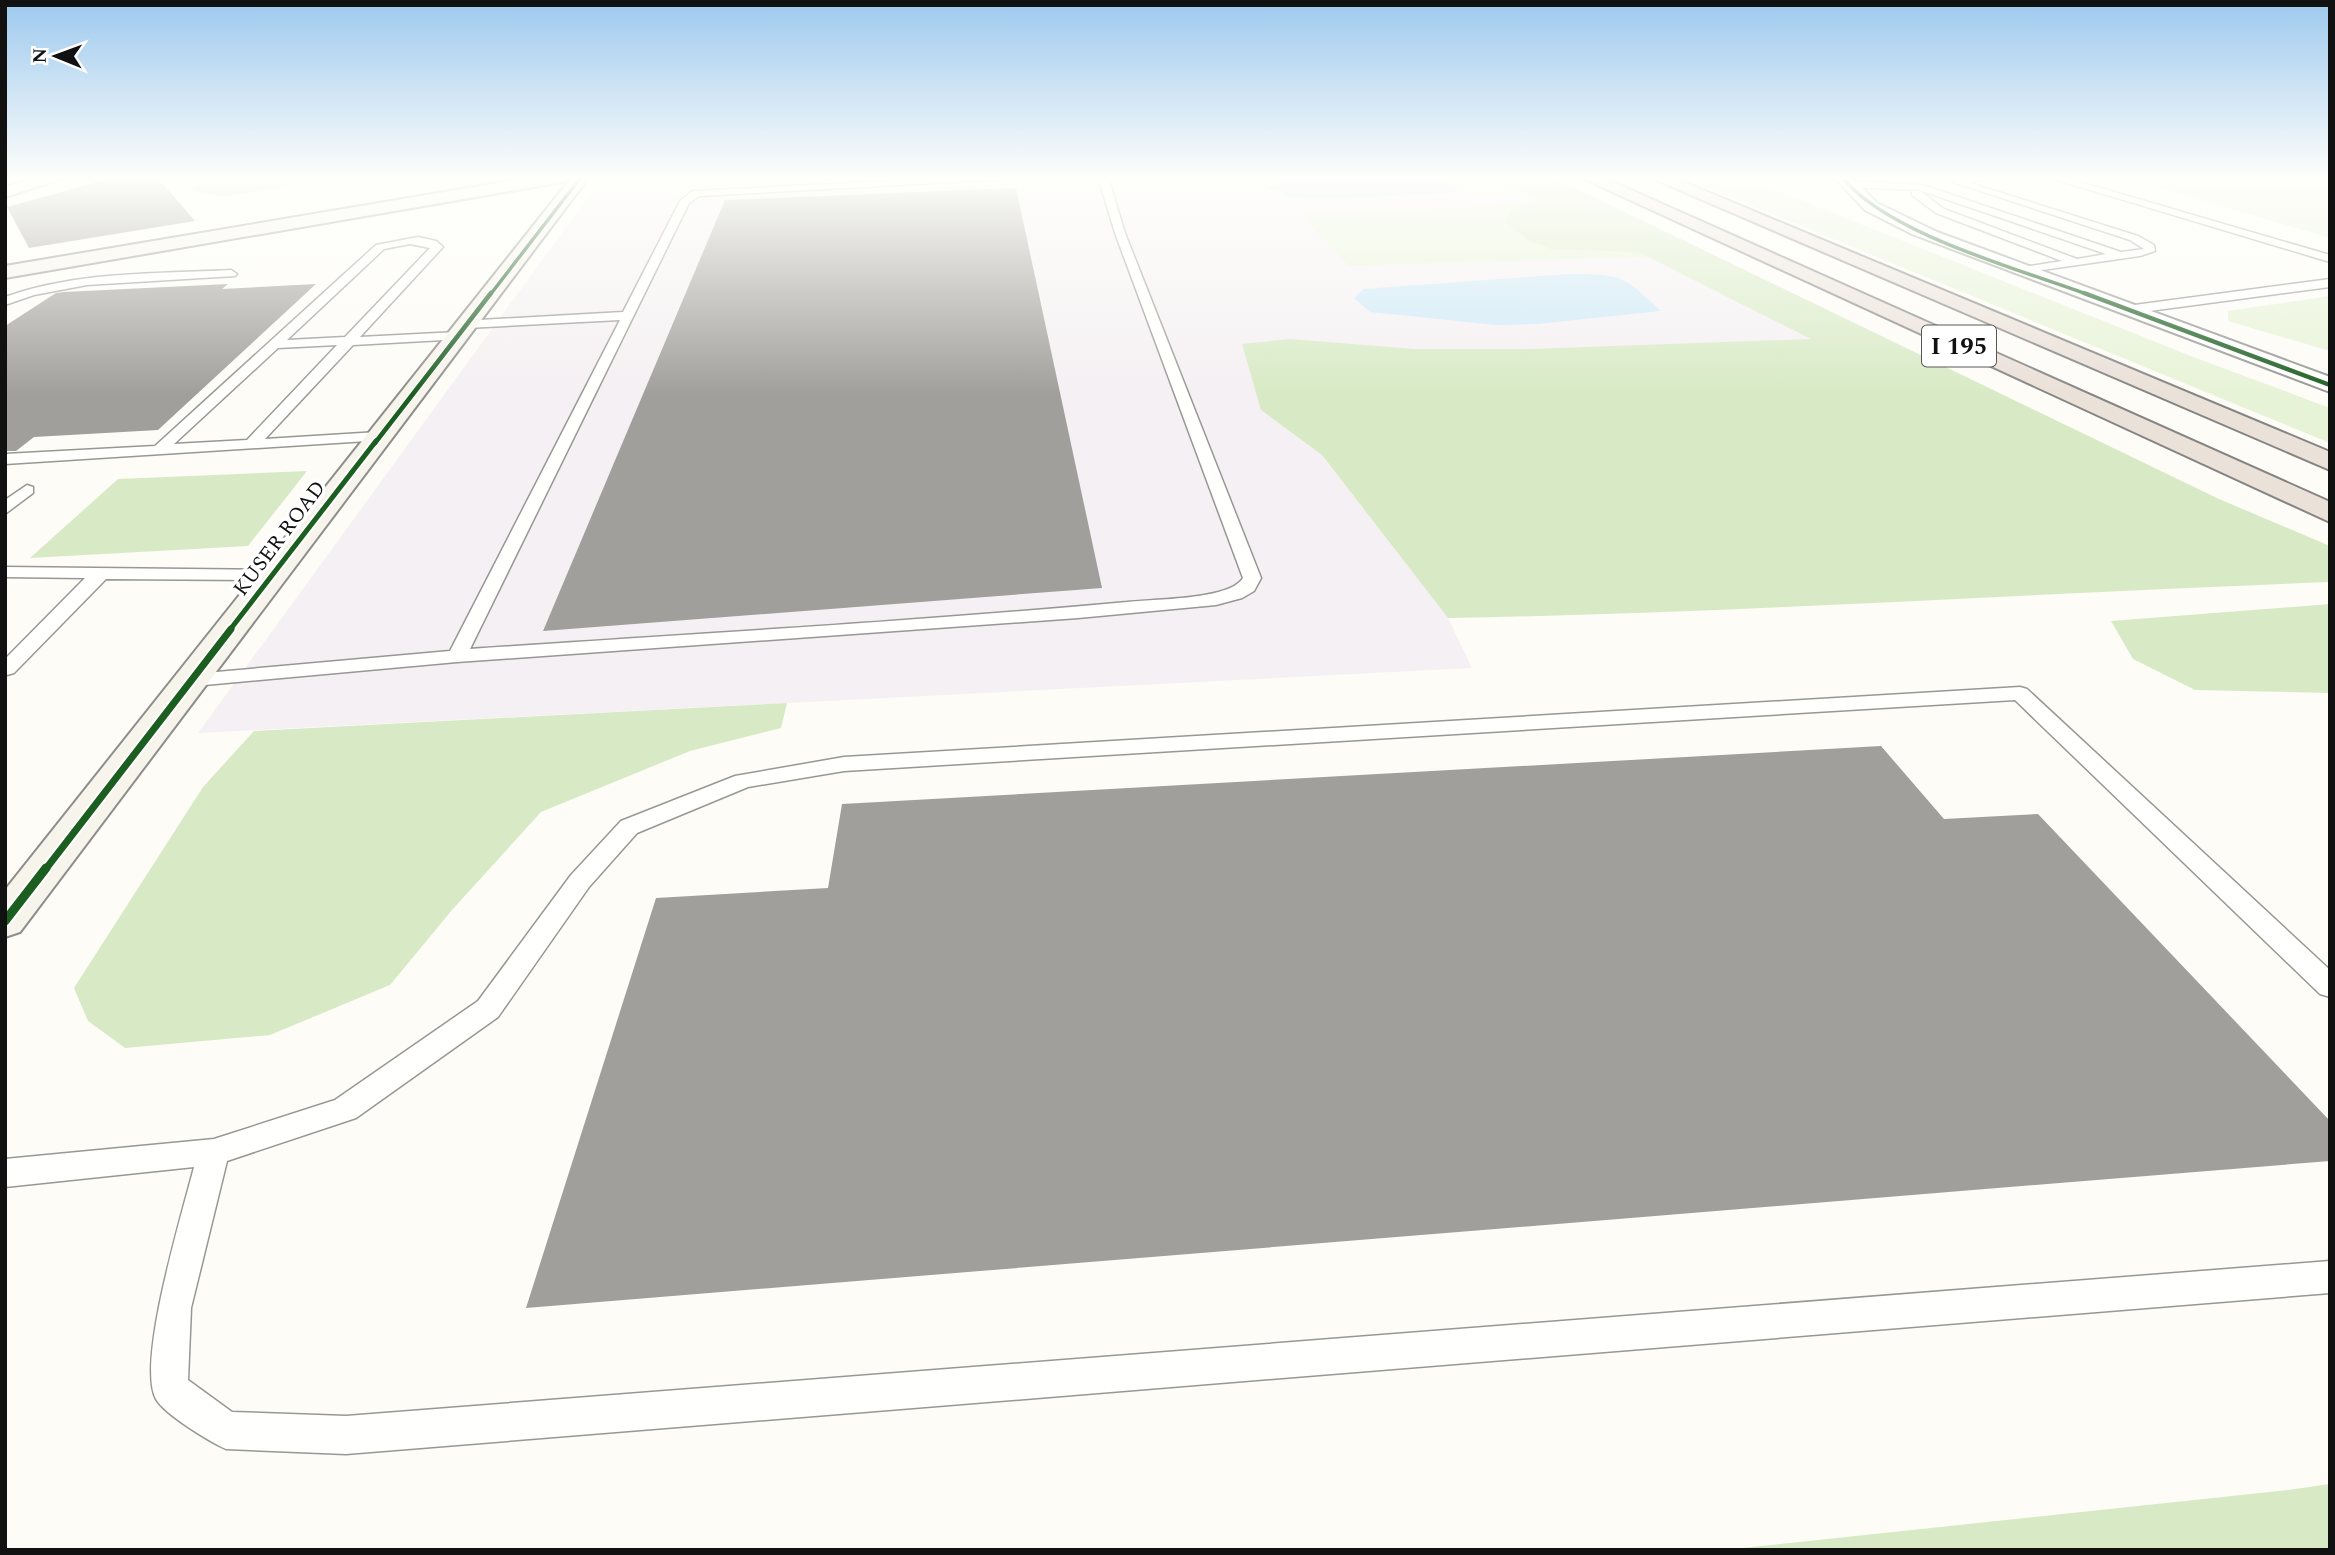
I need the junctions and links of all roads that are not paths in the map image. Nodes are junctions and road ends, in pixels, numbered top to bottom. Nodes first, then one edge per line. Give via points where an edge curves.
1 (136, 250) edge
2 (376, 250) edge
3 (435, 250) edge
4 (525, 250) edge
5 (661, 250) edge
6 (1126, 250) edge
7 (1748, 250) edge
8 (1828, 250) edge
9 (1969, 250) edge
10 (2040, 250) edge
11 (2102, 250) edge
12 (2149, 250) edge
13 (2298, 250) edge
14 (2121, 256) junction
15 (2330, 259) edge
16 (2076, 262) junction
17 (2021, 270) junction
18 (5, 272) edge
19 (231, 274) dead end
20 (2330, 283) edge
21 (8, 299) edge
22 (2127, 310) junction
23 (628, 316) junction
24 (462, 330) junction
25 (349, 341) junction
26 (275, 344) junction
27 (2330, 385) edge
28 (378, 438) junction
29 (252, 444) junction
30 (160, 449) junction
31 (5, 459) edge
32 (2330, 462) edge
33 (27, 491) dead end
34 (5, 509) edge
35 (2330, 513) edge
36 (5, 572) edge
37 (101, 573) junction
38 (272, 575) junction
39 (457, 656) junction
40 (7, 669) dead end
41 (194, 680) junction
42 (5, 921) edge
43 (2330, 987) edge
44 (214, 1152) junction
45 (5, 1173) edge
46 (2330, 1277) edge

1 - 18 street
2 - 26 lane
3 - 25 lane
4 - 24 street, KUSER ROAD
5 - 23 lane
6 - 39 lane via 1252,578 1247,587 1216,599 1078,612
7 - 35 highway, I 195
8 - 32 highway, I 195
9 - 17 street
10 - 16 lane
11 - 14 lane
12 - 14 lane
13 - 15 lane
14 - 16 lane
16 - 17 lane
17 - 22 street
19 - 21 lane via 94,282
20 - 22 lane
22 - 27 street
23 - 24 lane
23 - 39 lane
24 - 25 lane
24 - 28 street, KUSER ROAD
25 - 26 lane
25 - 29 lane
26 - 30 lane
28 - 29 lane
28 - 38 street, KUSER ROAD
29 - 30 lane
30 - 31 lane
33 - 34 lane
36 - 37 lane
37 - 38 lane
37 - 40 lane
38 - 41 street, KUSER ROAD
39 - 41 lane
41 - 42 street, KUSER ROAD
43 - 44 lane via 2020,693 844,764 743,781 629,827 580,881 488,1009 345,1109
44 - 45 lane
44 - 46 lane via 174,1308 170,1388 226,1430 346,1435

